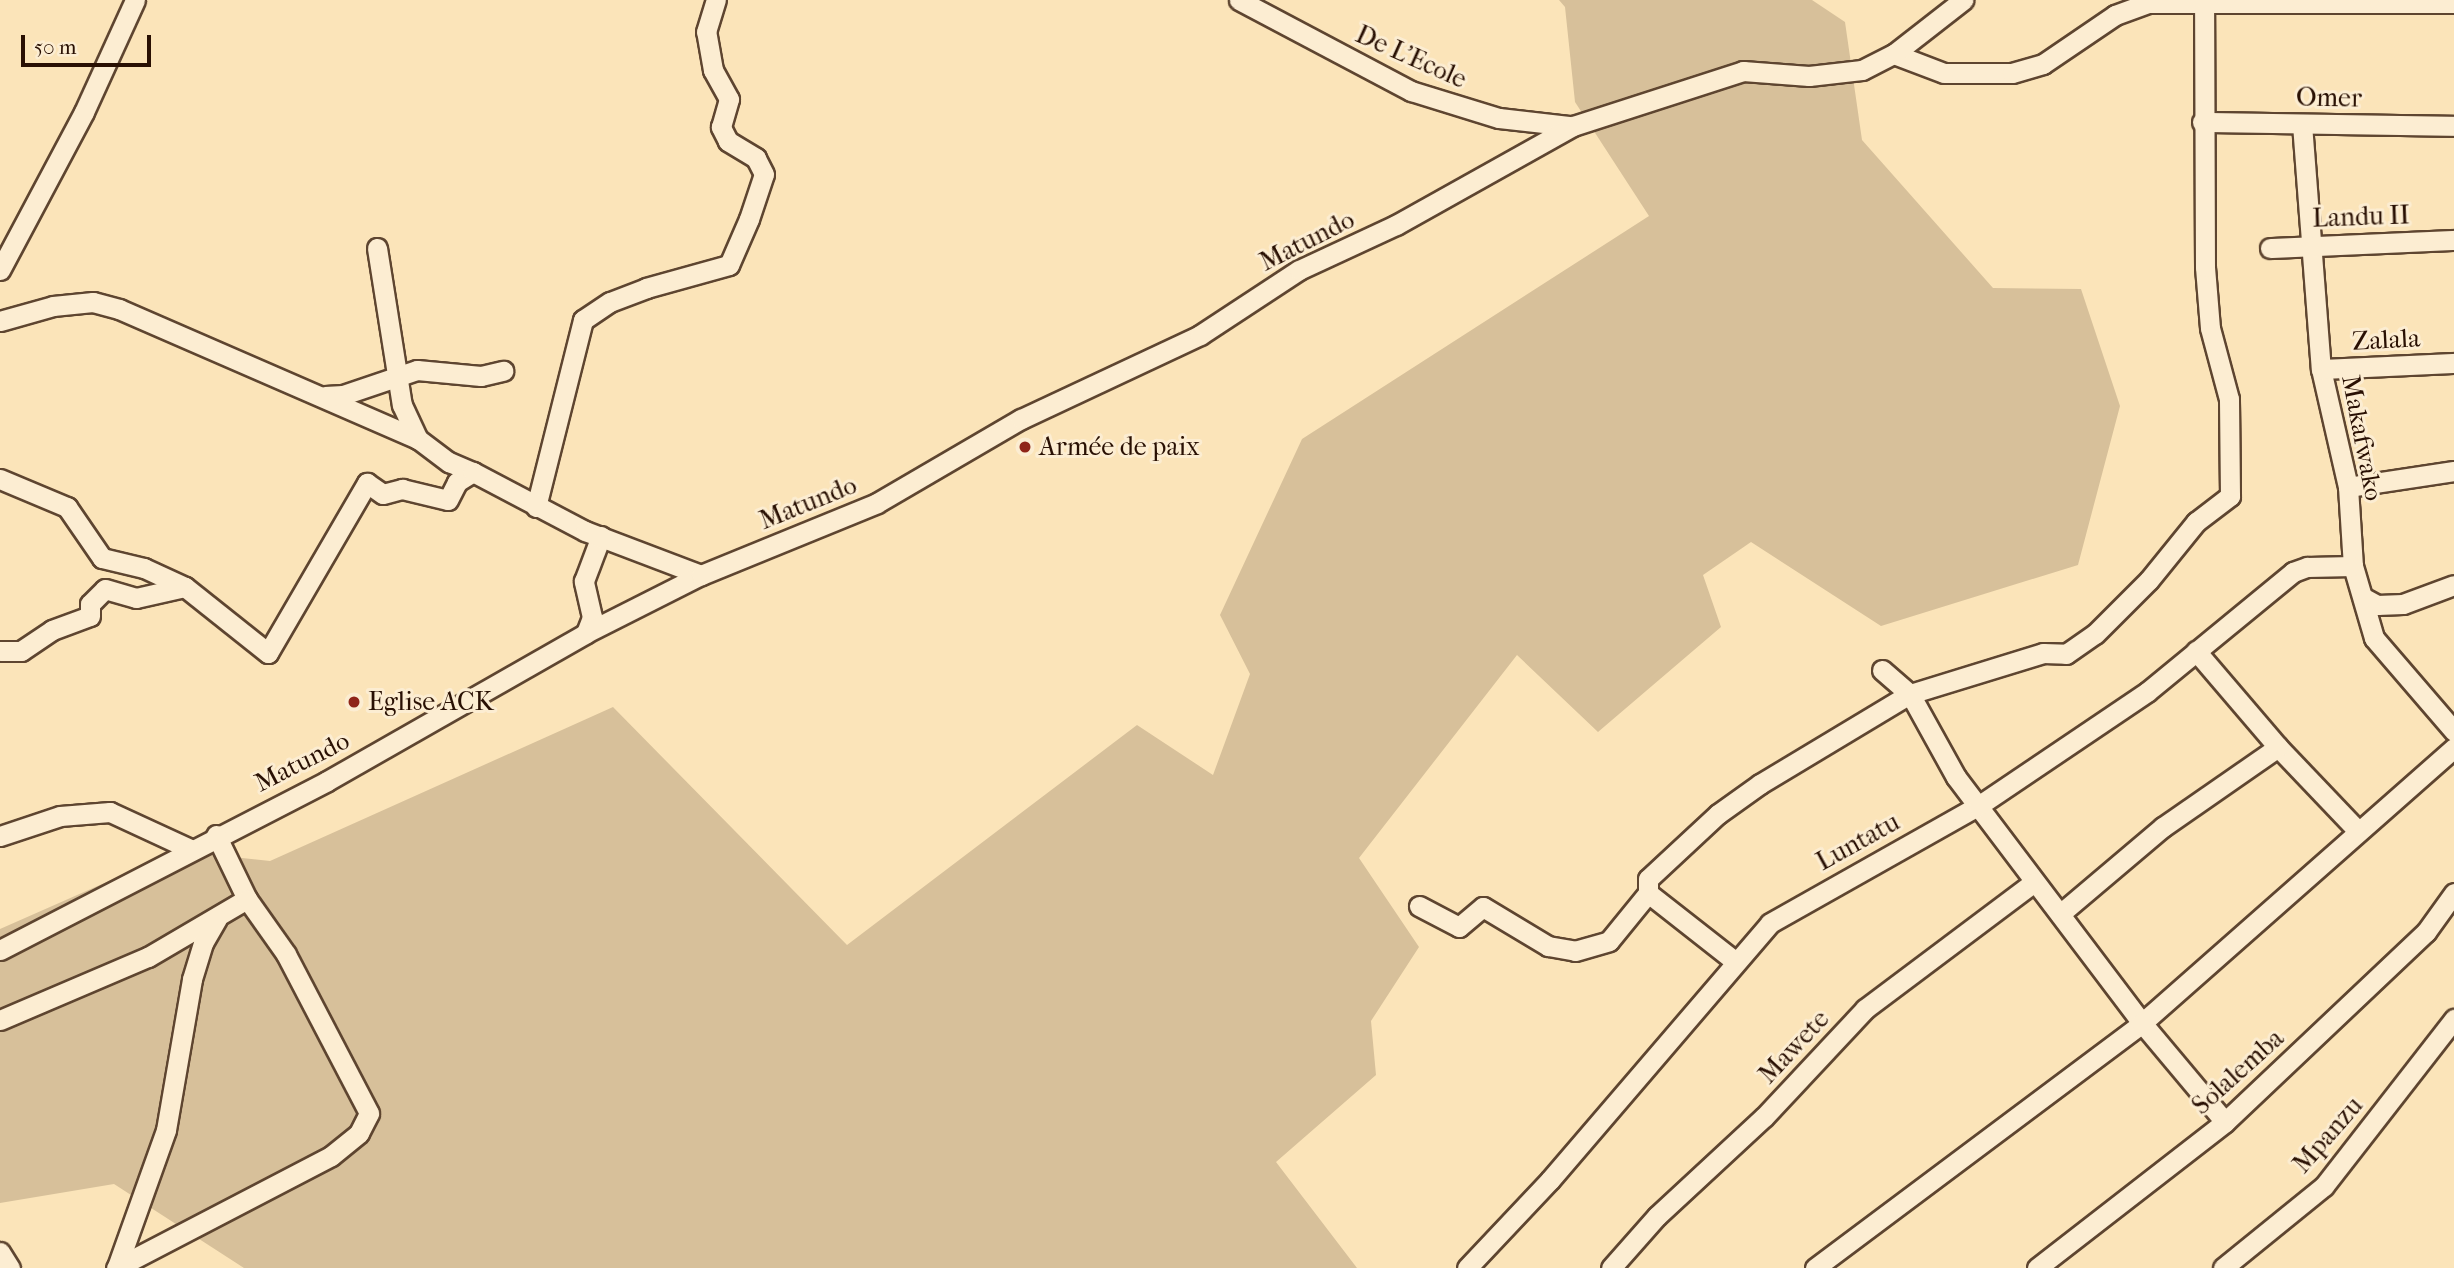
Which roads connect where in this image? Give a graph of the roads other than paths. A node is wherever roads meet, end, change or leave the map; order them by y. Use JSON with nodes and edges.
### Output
{"nodes":[{"id":1,"x":135,"y":0,"type":"edge"},
{"id":2,"x":716,"y":0,"type":"edge"},
{"id":3,"x":1239,"y":0,"type":"edge"},
{"id":4,"x":1963,"y":0,"type":"edge"},
{"id":5,"x":2249,"y":1,"type":"edge"},
{"id":6,"x":2204,"y":3,"type":"junction"},
{"id":7,"x":2454,"y":4,"type":"edge"},
{"id":8,"x":1894,"y":54,"type":"junction"},
{"id":9,"x":2202,"y":122,"type":"junction"},
{"id":10,"x":2302,"y":124,"type":"junction"},
{"id":11,"x":1573,"y":126,"type":"junction"},
{"id":12,"x":2454,"y":126,"type":"edge"},
{"id":13,"x":2454,"y":240,"type":"edge"},
{"id":14,"x":2312,"y":245,"type":"junction"},
{"id":15,"x":377,"y":248,"type":"dead end"},
{"id":16,"x":2270,"y":248,"type":"dead end"},
{"id":17,"x":0,"y":270,"type":"edge"},
{"id":18,"x":0,"y":321,"type":"edge"},
{"id":19,"x":2454,"y":363,"type":"edge"},
{"id":20,"x":2321,"y":369,"type":"junction"},
{"id":21,"x":503,"y":371,"type":"dead end"},
{"id":22,"x":397,"y":376,"type":"junction"},
{"id":23,"x":324,"y":396,"type":"junction"},
{"id":24,"x":418,"y":439,"type":"junction"},
{"id":25,"x":2454,"y":471,"type":"edge"},
{"id":26,"x":473,"y":472,"type":"junction"},
{"id":27,"x":0,"y":479,"type":"edge"},
{"id":28,"x":2348,"y":486,"type":"junction"},
{"id":29,"x":536,"y":507,"type":"junction"},
{"id":30,"x":601,"y":536,"type":"junction"},
{"id":31,"x":2353,"y":566,"type":"junction"},
{"id":32,"x":701,"y":575,"type":"junction"},
{"id":33,"x":2454,"y":585,"type":"edge"},
{"id":34,"x":185,"y":587,"type":"junction"},
{"id":35,"x":2364,"y":598,"type":"junction"},
{"id":36,"x":586,"y":633,"type":"junction"},
{"id":37,"x":0,"y":651,"type":"edge"},
{"id":38,"x":2196,"y":651,"type":"junction"},
{"id":39,"x":1882,"y":670,"type":"dead end"},
{"id":40,"x":1910,"y":694,"type":"junction"},
{"id":41,"x":2454,"y":731,"type":"edge"},
{"id":42,"x":2278,"y":747,"type":"junction"},
{"id":43,"x":2454,"y":748,"type":"edge"},
{"id":44,"x":1978,"y":806,"type":"junction"},
{"id":45,"x":2357,"y":830,"type":"junction"},
{"id":46,"x":216,"y":835,"type":"junction"},
{"id":47,"x":0,"y":836,"type":"edge"},
{"id":48,"x":190,"y":849,"type":"junction"},
{"id":49,"x":2034,"y":883,"type":"junction"},
{"id":50,"x":1648,"y":893,"type":"junction"},
{"id":51,"x":2454,"y":893,"type":"edge"},
{"id":52,"x":247,"y":899,"type":"junction"},
{"id":53,"x":1419,"y":906,"type":"dead end"},
{"id":54,"x":2060,"y":914,"type":"junction"},
{"id":55,"x":217,"y":919,"type":"junction"},
{"id":56,"x":0,"y":950,"type":"edge"},
{"id":57,"x":1736,"y":962,"type":"junction"},
{"id":58,"x":2454,"y":1019,"type":"edge"},
{"id":59,"x":0,"y":1020,"type":"edge"},
{"id":60,"x":2142,"y":1023,"type":"junction"},
{"id":61,"x":2225,"y":1122,"type":"junction"},
{"id":62,"x":0,"y":1252,"type":"edge"},
{"id":63,"x":2042,"y":1267,"type":"edge"},
{"id":64,"x":10,"y":1268,"type":"edge"},
{"id":65,"x":117,"y":1268,"type":"edge"},
{"id":66,"x":1467,"y":1268,"type":"edge"},
{"id":67,"x":1611,"y":1268,"type":"edge"},
{"id":68,"x":1815,"y":1268,"type":"edge"},
{"id":69,"x":2223,"y":1268,"type":"edge"}],
"edges":[{"from":1,"to":17,"type":"street"},
{"from":2,"to":29,"type":"street"},
{"from":3,"to":11,"type":"street","name":"De L'Ecole"},
{"from":4,"to":8,"type":"street","name":"Matundo"},
{"from":5,"to":6,"type":"street"},
{"from":5,"to":7,"type":"street"},
{"from":6,"to":8,"type":"street"},
{"from":6,"to":9,"type":"street"},
{"from":8,"to":11,"type":"street","name":"Matundo"},
{"from":9,"to":10,"type":"street","name":"Omer"},
{"from":9,"to":40,"type":"street"},
{"from":10,"to":12,"type":"street","name":"Omer"},
{"from":10,"to":14,"type":"street","name":"Makafwako"},
{"from":11,"to":32,"type":"street","name":"Matundo"},
{"from":13,"to":14,"type":"street","name":"Landu II"},
{"from":14,"to":16,"type":"street","name":"Landu II"},
{"from":14,"to":20,"type":"street","name":"Makafwako"},
{"from":15,"to":22,"type":"street"},
{"from":18,"to":23,"type":"street"},
{"from":19,"to":20,"type":"street","name":"Zalala"},
{"from":20,"to":28,"type":"street","name":"Makafwako"},
{"from":21,"to":22,"type":"street"},
{"from":22,"to":23,"type":"street"},
{"from":22,"to":24,"type":"street"},
{"from":23,"to":24,"type":"street"},
{"from":24,"to":26,"type":"street"},
{"from":25,"to":28,"type":"street"},
{"from":26,"to":29,"type":"street"},
{"from":26,"to":34,"type":"street"},
{"from":27,"to":34,"type":"street"},
{"from":28,"to":31,"type":"street","name":"Makafwako"},
{"from":29,"to":30,"type":"street"},
{"from":30,"to":32,"type":"street"},
{"from":30,"to":36,"type":"street"},
{"from":31,"to":35,"type":"street","name":"Makafwako"},
{"from":31,"to":38,"type":"street","name":"Luntatu"},
{"from":32,"to":36,"type":"street","name":"Matundo"},
{"from":33,"to":35,"type":"street"},
{"from":34,"to":37,"type":"street"},
{"from":35,"to":41,"type":"street","name":"Makafwako"},
{"from":36,"to":46,"type":"street","name":"Matundo"},
{"from":38,"to":42,"type":"street"},
{"from":38,"to":44,"type":"street","name":"Luntatu"},
{"from":39,"to":40,"type":"street"},
{"from":40,"to":44,"type":"street"},
{"from":40,"to":50,"type":"street"},
{"from":42,"to":45,"type":"street"},
{"from":42,"to":54,"type":"street"},
{"from":43,"to":45,"type":"street"},
{"from":44,"to":49,"type":"street"},
{"from":44,"to":57,"type":"street","name":"Luntatu"},
{"from":45,"to":60,"type":"street"},
{"from":46,"to":48,"type":"street","name":"Matundo"},
{"from":46,"to":52,"type":"street"},
{"from":47,"to":48,"type":"street"},
{"from":48,"to":56,"type":"street","name":"Matundo"},
{"from":49,"to":54,"type":"street"},
{"from":49,"to":67,"type":"street","name":"Mawete"},
{"from":50,"to":53,"type":"street"},
{"from":50,"to":57,"type":"street"},
{"from":51,"to":61,"type":"street","name":"Solalemba"},
{"from":52,"to":55,"type":"street"},
{"from":52,"to":65,"type":"street"},
{"from":54,"to":60,"type":"street"},
{"from":55,"to":59,"type":"street"},
{"from":55,"to":65,"type":"street"},
{"from":57,"to":66,"type":"street","name":"Luntatu"},
{"from":58,"to":69,"type":"street","name":"Mpanzu"},
{"from":60,"to":61,"type":"street"},
{"from":60,"to":68,"type":"street"},
{"from":61,"to":63,"type":"street","name":"Solalemba"},
{"from":62,"to":64,"type":"street"}]}
